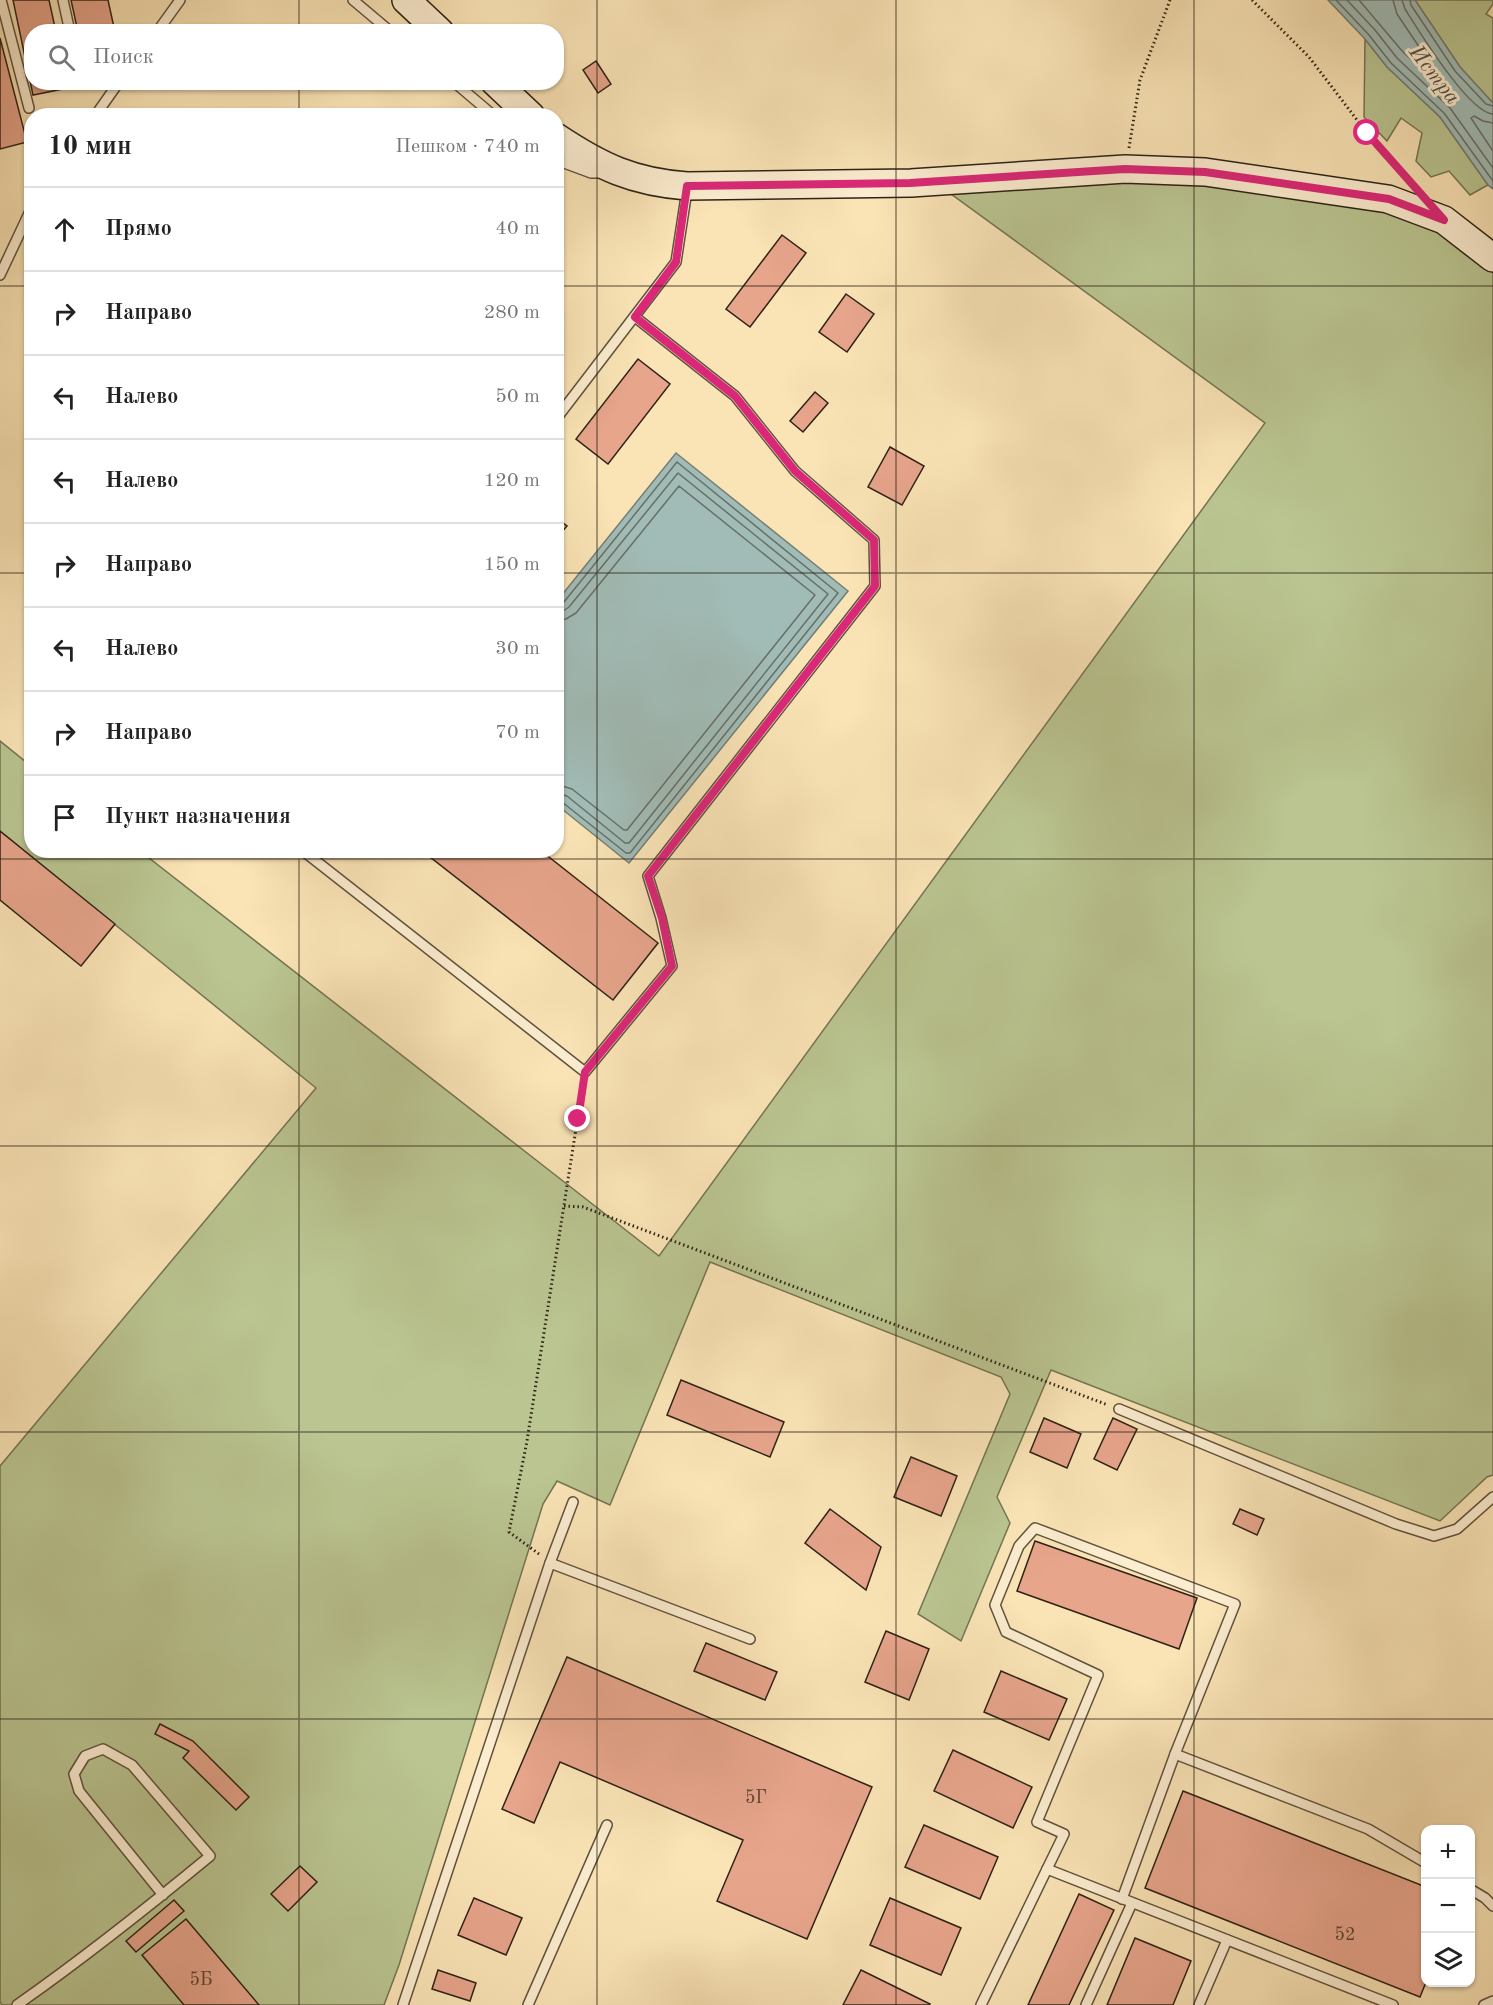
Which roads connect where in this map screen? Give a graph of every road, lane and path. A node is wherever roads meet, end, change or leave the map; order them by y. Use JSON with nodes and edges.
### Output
{"nodes":[{"id":1,"x":1,"y":0,"type":"edge"},
{"id":2,"x":63,"y":0,"type":"edge"},
{"id":3,"x":180,"y":0,"type":"edge"},
{"id":4,"x":353,"y":0,"type":"edge"},
{"id":5,"x":406,"y":0,"type":"edge"},
{"id":6,"x":1170,"y":0,"type":"edge"},
{"id":7,"x":1252,"y":0,"type":"edge"},
{"id":8,"x":68,"y":24,"type":"edge"},
{"id":9,"x":163,"y":24,"type":"edge"},
{"id":10,"x":382,"y":24,"type":"edge"},
{"id":11,"x":432,"y":24,"type":"edge"},
{"id":12,"x":113,"y":90,"type":"edge"},
{"id":13,"x":463,"y":90,"type":"edge"},
{"id":14,"x":503,"y":90,"type":"edge"},
{"id":15,"x":28,"y":108,"type":"dead end"},
{"id":16,"x":101,"y":108,"type":"edge"},
{"id":17,"x":485,"y":108,"type":"edge"},
{"id":18,"x":523,"y":108,"type":"edge"},
{"id":19,"x":564,"y":142,"type":"edge"},
{"id":20,"x":564,"y":163,"type":"edge"},
{"id":21,"x":1125,"y":169,"type":"junction"},
{"id":22,"x":621,"y":173,"type":"junction"},
{"id":23,"x":1412,"y":184,"type":"dead end"},
{"id":24,"x":687,"y":186,"type":"junction"},
{"id":25,"x":24,"y":224,"type":"edge"},
{"id":26,"x":1493,"y":258,"type":"edge"},
{"id":27,"x":0,"y":275,"type":"edge"},
{"id":28,"x":635,"y":317,"type":"junction"},
{"id":29,"x":564,"y":409,"type":"edge"},
{"id":30,"x":312,"y":858,"type":"edge"},
{"id":31,"x":585,"y":1072,"type":"junction"},
{"id":32,"x":564,"y":1206,"type":"junction"},
{"id":33,"x":1119,"y":1409,"type":"joint"},
{"id":34,"x":1493,"y":1497,"type":"edge"},
{"id":35,"x":573,"y":1502,"type":"dead end"},
{"id":36,"x":550,"y":1563,"type":"junction"},
{"id":37,"x":750,"y":1638,"type":"dead end"},
{"id":38,"x":1175,"y":1754,"type":"junction"},
{"id":39,"x":607,"y":1825,"type":"dead end"},
{"id":40,"x":1421,"y":1861,"type":"edge"},
{"id":41,"x":1047,"y":1869,"type":"junction"},
{"id":42,"x":1475,"y":1892,"type":"edge"},
{"id":43,"x":163,"y":1895,"type":"junction"},
{"id":44,"x":1122,"y":1899,"type":"junction"},
{"id":45,"x":1132,"y":1903,"type":"junction"},
{"id":46,"x":1493,"y":1906,"type":"edge"},
{"id":47,"x":1227,"y":1940,"type":"junction"},
{"id":48,"x":1493,"y":2001,"type":"edge"},
{"id":49,"x":17,"y":2005,"type":"edge"},
{"id":50,"x":403,"y":2005,"type":"edge"},
{"id":51,"x":528,"y":2005,"type":"edge"},
{"id":52,"x":981,"y":2005,"type":"edge"},
{"id":53,"x":1086,"y":2005,"type":"edge"},
{"id":54,"x":1199,"y":2005,"type":"edge"},
{"id":55,"x":1393,"y":2005,"type":"edge"},
{"id":56,"x":1484,"y":2005,"type":"edge"}],
"edges":[{"from":1,"to":15,"type":"lane"},
{"from":2,"to":8,"type":"lane"},
{"from":3,"to":9,"type":"lane"},
{"from":4,"to":10,"type":"lane"},
{"from":5,"to":11,"type":"street"},
{"from":6,"to":21,"type":"path"},
{"from":7,"to":23,"type":"path"},
{"from":12,"to":16,"type":"lane"},
{"from":13,"to":17,"type":"lane"},
{"from":14,"to":18,"type":"street"},
{"from":19,"to":22,"type":"street"},
{"from":20,"to":22,"type":"lane"},
{"from":21,"to":24,"type":"street"},
{"from":21,"to":26,"type":"street"},
{"from":22,"to":24,"type":"street"},
{"from":24,"to":28,"type":"lane"},
{"from":25,"to":27,"type":"lane"},
{"from":28,"to":29,"type":"lane"},
{"from":28,"to":31,"type":"lane"},
{"from":30,"to":31,"type":"lane"},
{"from":31,"to":32,"type":"path"},
{"from":32,"to":33,"type":"path"},
{"from":32,"to":36,"type":"path"},
{"from":33,"to":34,"type":"lane"},
{"from":35,"to":36,"type":"lane"},
{"from":36,"to":37,"type":"lane"},
{"from":36,"to":50,"type":"lane"},
{"from":38,"to":40,"type":"lane"},
{"from":38,"to":41,"type":"lane"},
{"from":38,"to":44,"type":"lane"},
{"from":39,"to":51,"type":"lane"},
{"from":41,"to":44,"type":"lane"},
{"from":41,"to":52,"type":"lane"},
{"from":42,"to":46,"type":"lane"},
{"from":43,"to":43,"type":"lane"},
{"from":43,"to":49,"type":"lane"},
{"from":44,"to":45,"type":"lane"},
{"from":45,"to":47,"type":"lane"},
{"from":45,"to":53,"type":"lane"},
{"from":47,"to":54,"type":"lane"},
{"from":47,"to":55,"type":"lane"},
{"from":48,"to":56,"type":"lane"}]}
